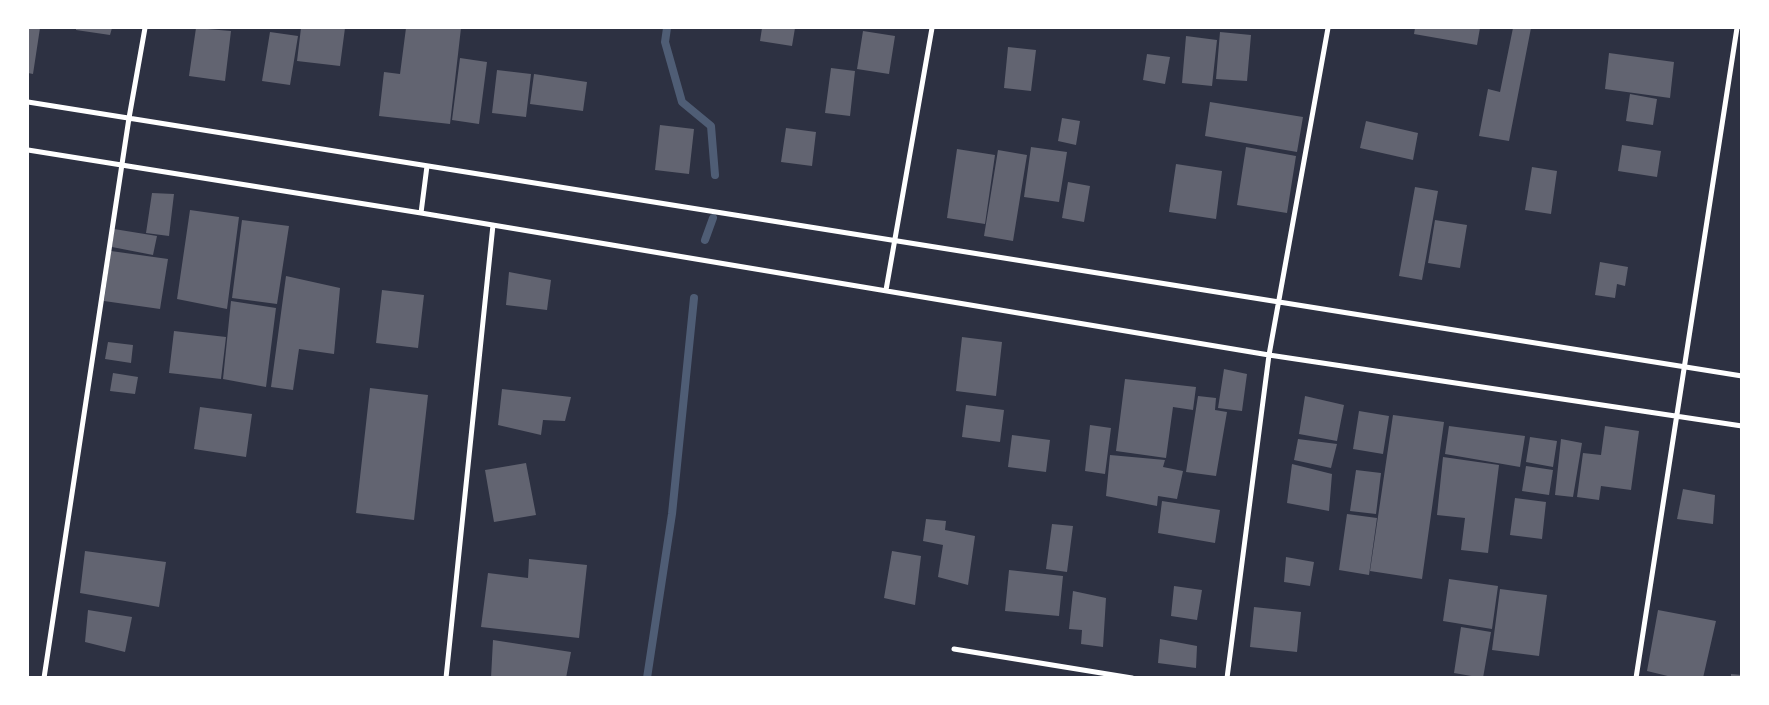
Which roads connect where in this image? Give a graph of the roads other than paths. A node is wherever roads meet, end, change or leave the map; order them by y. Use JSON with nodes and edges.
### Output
{"nodes":[{"id":1,"x":145,"y":28,"type":"edge"},
{"id":2,"x":932,"y":28,"type":"edge"},
{"id":3,"x":1328,"y":28,"type":"edge"},
{"id":4,"x":1737,"y":28,"type":"edge"},
{"id":5,"x":28,"y":102,"type":"edge"},
{"id":6,"x":129,"y":118,"type":"junction"},
{"id":7,"x":28,"y":150,"type":"edge"},
{"id":8,"x":123,"y":164,"type":"junction"},
{"id":9,"x":428,"y":166,"type":"junction"},
{"id":10,"x":421,"y":213,"type":"junction"},
{"id":11,"x":493,"y":225,"type":"junction"},
{"id":12,"x":896,"y":240,"type":"junction"},
{"id":13,"x":886,"y":290,"type":"junction"},
{"id":14,"x":1279,"y":303,"type":"junction"},
{"id":15,"x":1269,"y":355,"type":"junction"},
{"id":16,"x":1684,"y":368,"type":"junction"},
{"id":17,"x":1742,"y":376,"type":"edge"},
{"id":18,"x":1677,"y":415,"type":"junction"},
{"id":19,"x":1742,"y":426,"type":"edge"},
{"id":20,"x":954,"y":649,"type":"dead end"},
{"id":21,"x":44,"y":678,"type":"edge"},
{"id":22,"x":446,"y":678,"type":"edge"},
{"id":23,"x":1132,"y":678,"type":"edge"},
{"id":24,"x":1227,"y":678,"type":"edge"},
{"id":25,"x":1636,"y":678,"type":"edge"}],
"edges":[{"from":1,"to":6,"type":"street"},
{"from":2,"to":12,"type":"street"},
{"from":3,"to":14,"type":"street"},
{"from":4,"to":16,"type":"street"},
{"from":5,"to":6,"type":"street"},
{"from":6,"to":8,"type":"street"},
{"from":6,"to":9,"type":"street"},
{"from":7,"to":8,"type":"street"},
{"from":8,"to":10,"type":"street"},
{"from":8,"to":21,"type":"street"},
{"from":9,"to":10,"type":"street"},
{"from":9,"to":12,"type":"street"},
{"from":10,"to":11,"type":"street"},
{"from":11,"to":13,"type":"street"},
{"from":11,"to":22,"type":"street"},
{"from":12,"to":13,"type":"street"},
{"from":12,"to":14,"type":"street"},
{"from":13,"to":15,"type":"street"},
{"from":14,"to":15,"type":"street"},
{"from":14,"to":16,"type":"street"},
{"from":15,"to":18,"type":"street"},
{"from":15,"to":24,"type":"street"},
{"from":16,"to":17,"type":"street"},
{"from":16,"to":18,"type":"street"},
{"from":18,"to":19,"type":"street"},
{"from":18,"to":25,"type":"street"},
{"from":20,"to":23,"type":"street"}]}
